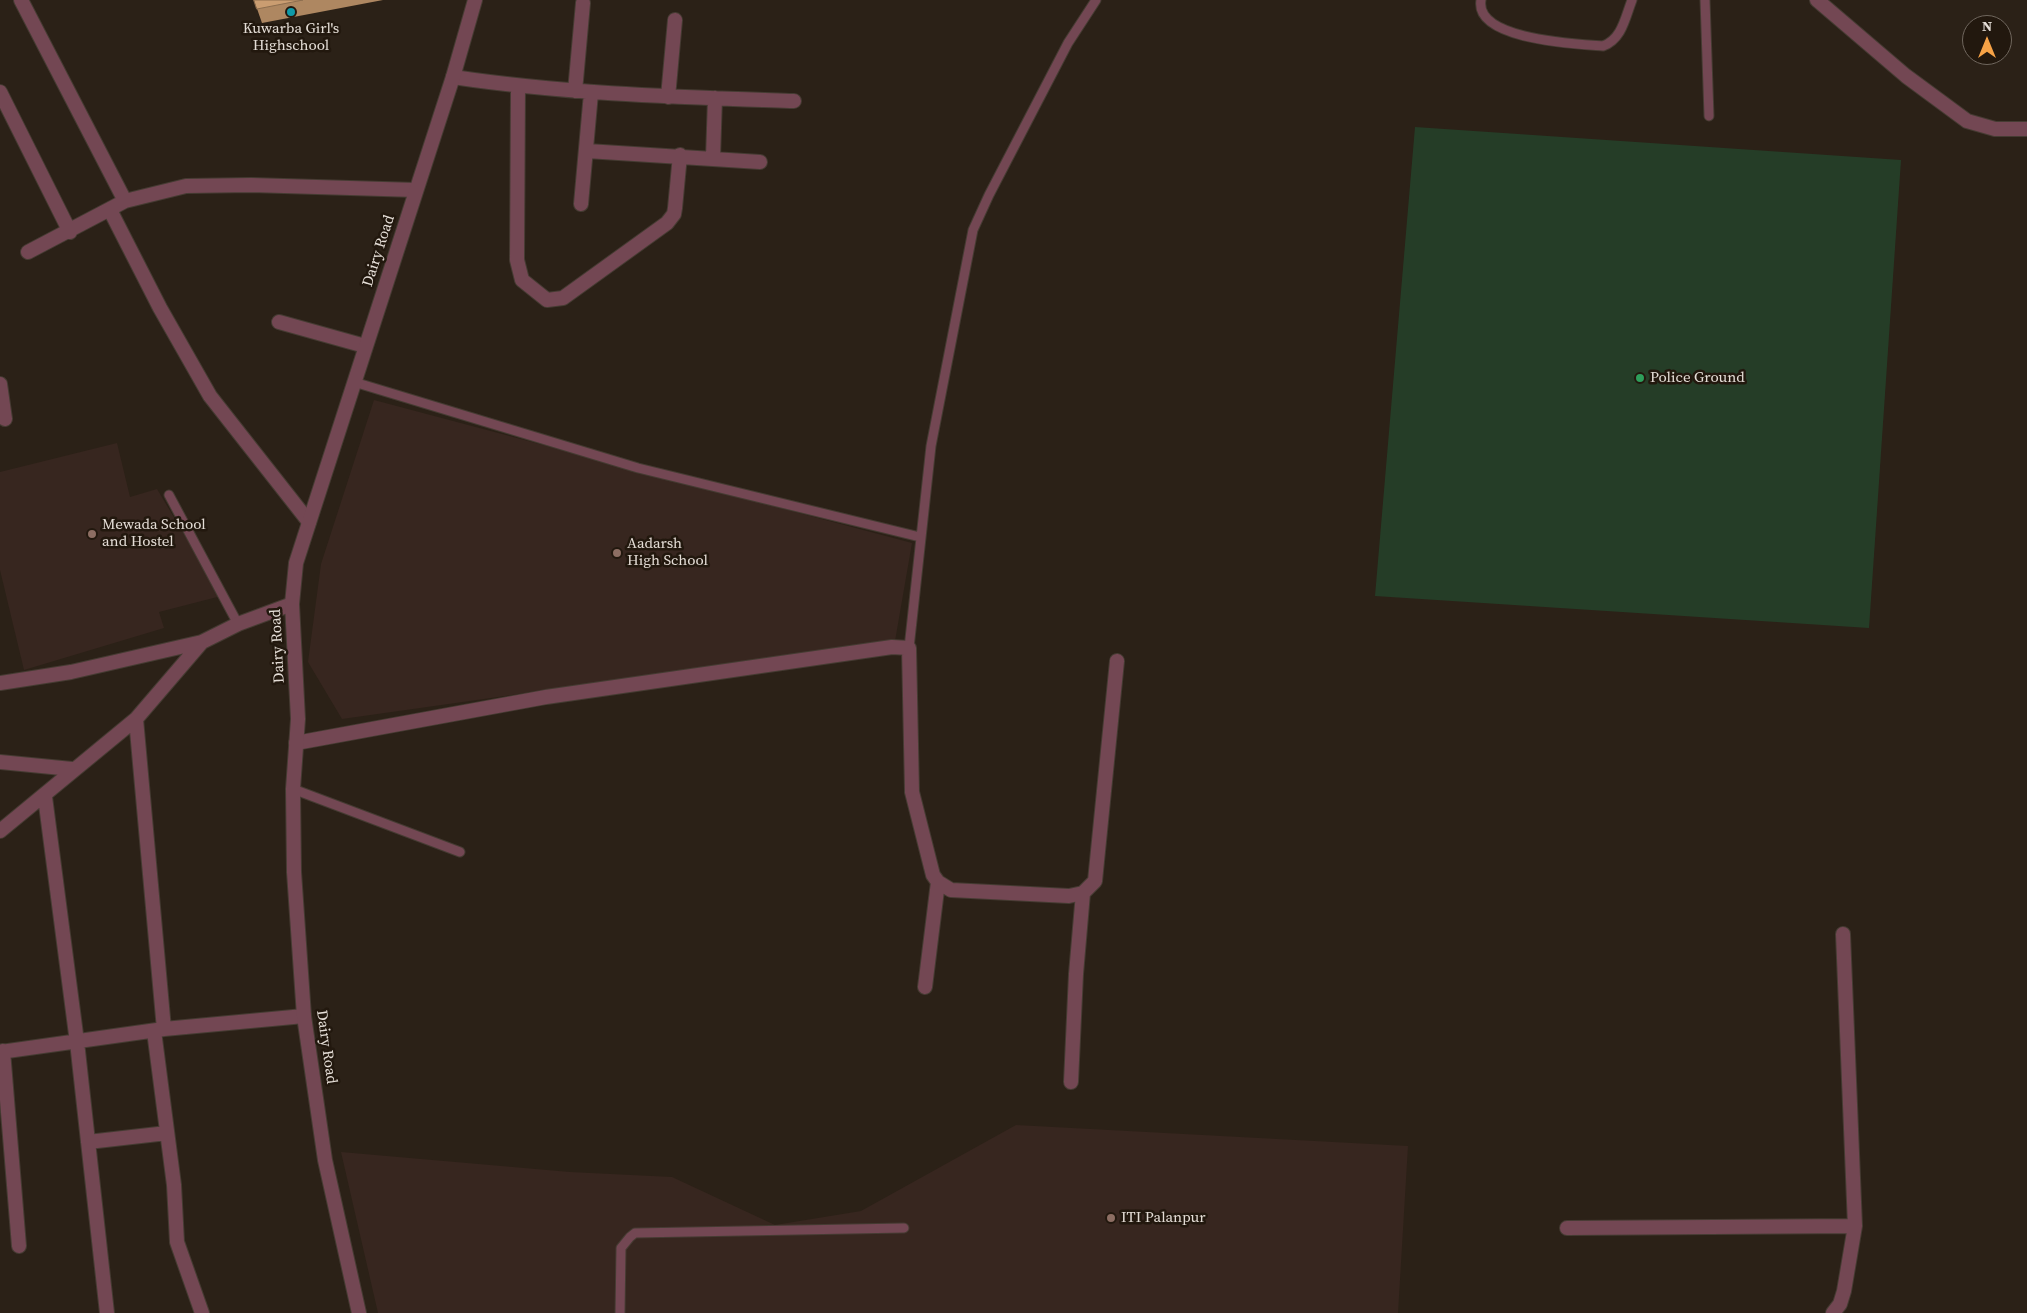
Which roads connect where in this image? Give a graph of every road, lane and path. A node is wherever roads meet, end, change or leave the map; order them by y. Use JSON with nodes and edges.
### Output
{"nodes":[{"id":1,"x":21,"y":0,"type":"edge"},
{"id":2,"x":475,"y":0,"type":"edge"},
{"id":3,"x":1096,"y":0,"type":"edge"},
{"id":4,"x":1481,"y":0,"type":"edge"},
{"id":5,"x":1632,"y":0,"type":"edge"},
{"id":6,"x":1705,"y":0,"type":"edge"},
{"id":7,"x":1817,"y":0,"type":"edge"},
{"id":8,"x":583,"y":3,"type":"dead end"},
{"id":9,"x":675,"y":20,"type":"dead end"},
{"id":10,"x":453,"y":77,"type":"junction"},
{"id":11,"x":518,"y":87,"type":"junction"},
{"id":12,"x":575,"y":91,"type":"junction"},
{"id":13,"x":0,"y":92,"type":"edge"},
{"id":14,"x":591,"y":93,"type":"junction"},
{"id":15,"x":668,"y":97,"type":"junction"},
{"id":16,"x":715,"y":98,"type":"junction"},
{"id":17,"x":794,"y":101,"type":"dead end"},
{"id":18,"x":1709,"y":116,"type":"dead end"},
{"id":19,"x":2027,"y":129,"type":"edge"},
{"id":20,"x":587,"y":151,"type":"junction"},
{"id":21,"x":680,"y":155,"type":"junction"},
{"id":22,"x":713,"y":158,"type":"junction"},
{"id":23,"x":760,"y":162,"type":"dead end"},
{"id":24,"x":416,"y":190,"type":"junction"},
{"id":25,"x":125,"y":201,"type":"junction"},
{"id":26,"x":581,"y":204,"type":"dead end"},
{"id":27,"x":110,"y":210,"type":"junction"},
{"id":28,"x":70,"y":232,"type":"junction"},
{"id":29,"x":28,"y":252,"type":"dead end"},
{"id":30,"x":279,"y":322,"type":"dead end"},
{"id":31,"x":365,"y":346,"type":"junction"},
{"id":32,"x":354,"y":382,"type":"junction"},
{"id":33,"x":0,"y":384,"type":"edge"},
{"id":34,"x":5,"y":419,"type":"dead end"},
{"id":35,"x":169,"y":495,"type":"dead end"},
{"id":36,"x":309,"y":522,"type":"junction"},
{"id":37,"x":920,"y":537,"type":"junction"},
{"id":38,"x":292,"y":604,"type":"junction"},
{"id":39,"x":238,"y":624,"type":"junction"},
{"id":40,"x":202,"y":642,"type":"junction"},
{"id":41,"x":909,"y":648,"type":"junction"},
{"id":42,"x":1117,"y":661,"type":"dead end"},
{"id":43,"x":0,"y":682,"type":"edge"},
{"id":44,"x":136,"y":719,"type":"junction"},
{"id":45,"x":296,"y":743,"type":"junction"},
{"id":46,"x":0,"y":762,"type":"edge"},
{"id":47,"x":72,"y":769,"type":"junction"},
{"id":48,"x":293,"y":789,"type":"junction"},
{"id":49,"x":45,"y":796,"type":"junction"},
{"id":50,"x":0,"y":831,"type":"edge"},
{"id":51,"x":460,"y":852,"type":"dead end"},
{"id":52,"x":938,"y":882,"type":"junction"},
{"id":53,"x":1083,"y":893,"type":"junction"},
{"id":54,"x":1843,"y":934,"type":"dead end"},
{"id":55,"x":925,"y":987,"type":"dead end"},
{"id":56,"x":304,"y":1016,"type":"junction"},
{"id":57,"x":159,"y":1030,"type":"junction"},
{"id":58,"x":77,"y":1042,"type":"junction"},
{"id":59,"x":2,"y":1052,"type":"edge"},
{"id":60,"x":1072,"y":1082,"type":"dead end"},
{"id":61,"x":167,"y":1133,"type":"junction"},
{"id":62,"x":88,"y":1142,"type":"junction"},
{"id":63,"x":1855,"y":1226,"type":"junction"},
{"id":64,"x":904,"y":1228,"type":"dead end"},
{"id":65,"x":1567,"y":1228,"type":"dead end"},
{"id":66,"x":19,"y":1246,"type":"dead end"},
{"id":67,"x":108,"y":1313,"type":"edge"},
{"id":68,"x":202,"y":1313,"type":"edge"},
{"id":69,"x":358,"y":1313,"type":"edge"},
{"id":70,"x":620,"y":1313,"type":"edge"},
{"id":71,"x":1834,"y":1313,"type":"edge"}],
"edges":[{"from":1,"to":25,"type":"street"},
{"from":2,"to":10,"type":"street","name":"Dairy Road"},
{"from":3,"to":37,"type":"lane"},
{"from":4,"to":5,"type":"lane"},
{"from":6,"to":18,"type":"lane"},
{"from":7,"to":19,"type":"street"},
{"from":8,"to":12,"type":"street"},
{"from":9,"to":15,"type":"street"},
{"from":10,"to":11,"type":"street"},
{"from":10,"to":24,"type":"street","name":"Dairy Road"},
{"from":11,"to":12,"type":"street"},
{"from":11,"to":21,"type":"street"},
{"from":12,"to":14,"type":"street"},
{"from":13,"to":28,"type":"street"},
{"from":14,"to":15,"type":"street"},
{"from":14,"to":20,"type":"street"},
{"from":15,"to":16,"type":"street"},
{"from":16,"to":17,"type":"street"},
{"from":16,"to":22,"type":"street"},
{"from":20,"to":21,"type":"street"},
{"from":20,"to":26,"type":"street"},
{"from":21,"to":22,"type":"street"},
{"from":22,"to":23,"type":"street"},
{"from":24,"to":25,"type":"street"},
{"from":24,"to":31,"type":"street","name":"Dairy Road"},
{"from":25,"to":27,"type":"street"},
{"from":27,"to":28,"type":"street"},
{"from":27,"to":36,"type":"street"},
{"from":28,"to":29,"type":"street"},
{"from":30,"to":31,"type":"street"},
{"from":31,"to":32,"type":"street","name":"Dairy Road"},
{"from":32,"to":36,"type":"street","name":"Dairy Road"},
{"from":32,"to":37,"type":"lane"},
{"from":33,"to":34,"type":"street"},
{"from":35,"to":39,"type":"lane"},
{"from":36,"to":38,"type":"street","name":"Dairy Road"},
{"from":37,"to":41,"type":"lane"},
{"from":38,"to":39,"type":"street"},
{"from":38,"to":45,"type":"street","name":"Dairy Road"},
{"from":39,"to":40,"type":"street"},
{"from":40,"to":43,"type":"street"},
{"from":40,"to":44,"type":"street"},
{"from":41,"to":45,"type":"street"},
{"from":41,"to":52,"type":"street"},
{"from":42,"to":53,"type":"street"},
{"from":44,"to":47,"type":"street"},
{"from":44,"to":57,"type":"street"},
{"from":45,"to":48,"type":"street","name":"Dairy Road"},
{"from":46,"to":47,"type":"street"},
{"from":47,"to":49,"type":"street"},
{"from":48,"to":51,"type":"lane"},
{"from":48,"to":56,"type":"street","name":"Dairy Road"},
{"from":49,"to":50,"type":"street"},
{"from":49,"to":58,"type":"street"},
{"from":52,"to":53,"type":"street"},
{"from":52,"to":55,"type":"street"},
{"from":53,"to":60,"type":"street"},
{"from":54,"to":63,"type":"street"},
{"from":56,"to":57,"type":"street"},
{"from":56,"to":69,"type":"street","name":"Dairy Road"},
{"from":57,"to":58,"type":"street"},
{"from":57,"to":61,"type":"street"},
{"from":58,"to":59,"type":"street"},
{"from":58,"to":62,"type":"street"},
{"from":59,"to":66,"type":"street"},
{"from":61,"to":62,"type":"street"},
{"from":61,"to":68,"type":"street"},
{"from":62,"to":67,"type":"street"},
{"from":63,"to":65,"type":"street"},
{"from":63,"to":71,"type":"street"},
{"from":64,"to":70,"type":"lane"}]}
